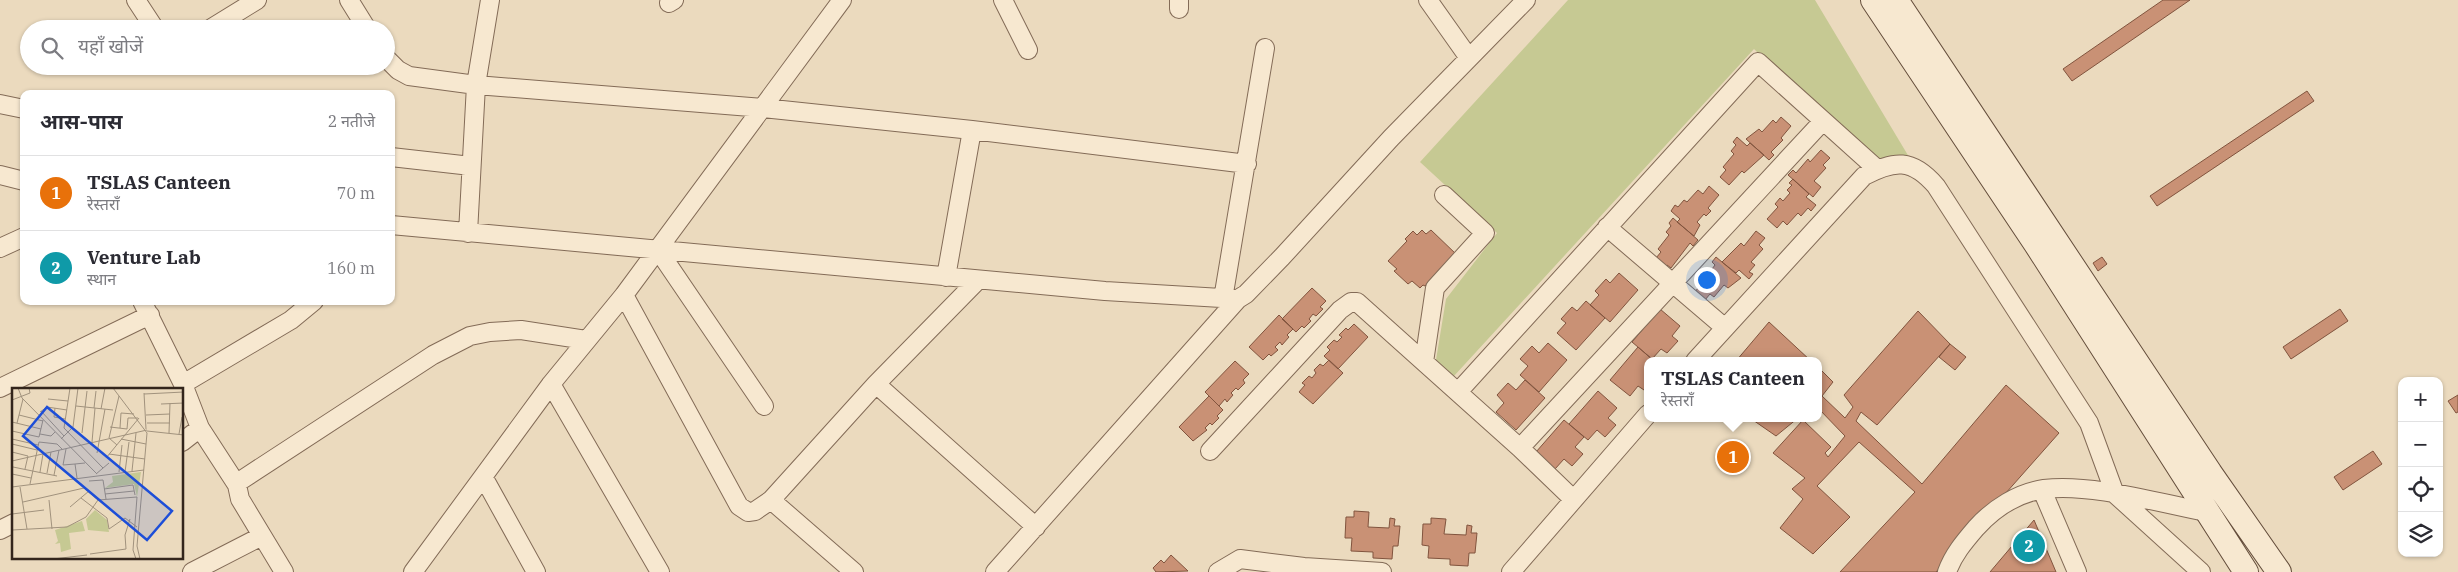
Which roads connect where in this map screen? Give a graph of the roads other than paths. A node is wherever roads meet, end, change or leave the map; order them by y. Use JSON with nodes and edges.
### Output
{"nodes":[{"id":1,"x":136,"y":0,"type":"edge"},
{"id":2,"x":257,"y":0,"type":"edge"},
{"id":3,"x":349,"y":0,"type":"edge"},
{"id":4,"x":490,"y":0,"type":"edge"},
{"id":5,"x":842,"y":0,"type":"edge"},
{"id":6,"x":1003,"y":0,"type":"edge"},
{"id":7,"x":1428,"y":0,"type":"edge"},
{"id":8,"x":1526,"y":0,"type":"edge"},
{"id":9,"x":1873,"y":0,"type":"edge"},
{"id":10,"x":1896,"y":0,"type":"edge"},
{"id":11,"x":149,"y":20,"type":"edge"},
{"id":12,"x":225,"y":20,"type":"edge"},
{"id":13,"x":361,"y":20,"type":"edge"},
{"id":14,"x":1265,"y":48,"type":"dead end"},
{"id":15,"x":1028,"y":50,"type":"dead end"},
{"id":16,"x":1469,"y":58,"type":"junction"},
{"id":17,"x":395,"y":67,"type":"edge"},
{"id":18,"x":476,"y":85,"type":"junction"},
{"id":19,"x":0,"y":104,"type":"edge"},
{"id":20,"x":20,"y":108,"type":"edge"},
{"id":21,"x":762,"y":108,"type":"junction"},
{"id":22,"x":1823,"y":121,"type":"junction"},
{"id":23,"x":972,"y":130,"type":"junction"},
{"id":24,"x":395,"y":157,"type":"edge"},
{"id":25,"x":1247,"y":164,"type":"junction"},
{"id":26,"x":471,"y":166,"type":"junction"},
{"id":27,"x":1877,"y":169,"type":"junction"},
{"id":28,"x":0,"y":175,"type":"edge"},
{"id":29,"x":20,"y":180,"type":"edge"},
{"id":30,"x":1444,"y":195,"type":"dead end"},
{"id":31,"x":395,"y":225,"type":"edge"},
{"id":32,"x":1607,"y":227,"type":"junction"},
{"id":33,"x":468,"y":233,"type":"junction"},
{"id":34,"x":20,"y":239,"type":"edge"},
{"id":35,"x":0,"y":248,"type":"edge"},
{"id":36,"x":658,"y":250,"type":"junction"},
{"id":37,"x":946,"y":276,"type":"junction"},
{"id":38,"x":978,"y":280,"type":"junction"},
{"id":39,"x":1672,"y":284,"type":"junction"},
{"id":40,"x":624,"y":295,"type":"junction"},
{"id":41,"x":1231,"y":299,"type":"junction"},
{"id":42,"x":309,"y":305,"type":"edge"},
{"id":43,"x":146,"y":308,"type":"edge"},
{"id":44,"x":1724,"y":327,"type":"junction"},
{"id":45,"x":586,"y":340,"type":"junction"},
{"id":46,"x":1698,"y":357,"type":"edge"},
{"id":47,"x":1424,"y":362,"type":"junction"},
{"id":48,"x":183,"y":384,"type":"junction"},
{"id":49,"x":551,"y":384,"type":"junction"},
{"id":50,"x":876,"y":384,"type":"junction"},
{"id":51,"x":0,"y":388,"type":"edge"},
{"id":52,"x":1458,"y":392,"type":"junction"},
{"id":53,"x":764,"y":406,"type":"dead end"},
{"id":54,"x":1644,"y":419,"type":"edge"},
{"id":55,"x":200,"y":428,"type":"junction"},
{"id":56,"x":184,"y":440,"type":"edge"},
{"id":57,"x":1520,"y":448,"type":"junction"},
{"id":58,"x":1210,"y":451,"type":"dead end"},
{"id":59,"x":484,"y":478,"type":"junction"},
{"id":60,"x":237,"y":485,"type":"junction"},
{"id":61,"x":2042,"y":490,"type":"junction"},
{"id":62,"x":2115,"y":494,"type":"junction"},
{"id":63,"x":771,"y":500,"type":"junction"},
{"id":64,"x":1573,"y":500,"type":"junction"},
{"id":65,"x":2206,"y":512,"type":"junction"},
{"id":66,"x":12,"y":524,"type":"edge"},
{"id":67,"x":1036,"y":527,"type":"junction"},
{"id":68,"x":0,"y":530,"type":"edge"},
{"id":69,"x":262,"y":536,"type":"junction"},
{"id":70,"x":1303,"y":570,"type":"edge"},
{"id":71,"x":192,"y":572,"type":"edge"},
{"id":72,"x":284,"y":572,"type":"edge"},
{"id":73,"x":412,"y":572,"type":"edge"},
{"id":74,"x":536,"y":572,"type":"edge"},
{"id":75,"x":660,"y":572,"type":"edge"},
{"id":76,"x":854,"y":572,"type":"edge"},
{"id":77,"x":995,"y":572,"type":"edge"},
{"id":78,"x":1218,"y":572,"type":"edge"},
{"id":79,"x":1382,"y":572,"type":"edge"},
{"id":80,"x":1511,"y":572,"type":"edge"},
{"id":81,"x":1947,"y":572,"type":"edge"},
{"id":82,"x":2078,"y":572,"type":"edge"},
{"id":83,"x":2201,"y":572,"type":"edge"},
{"id":84,"x":2246,"y":572,"type":"edge"},
{"id":85,"x":2279,"y":572,"type":"edge"}],
"edges":[{"from":1,"to":11,"type":"street"},
{"from":2,"to":12,"type":"street"},
{"from":3,"to":13,"type":"street"},
{"from":4,"to":18,"type":"street"},
{"from":5,"to":21,"type":"street"},
{"from":6,"to":15,"type":"street"},
{"from":7,"to":16,"type":"street"},
{"from":8,"to":16,"type":"street"},
{"from":9,"to":65,"type":"street"},
{"from":10,"to":85,"type":"street"},
{"from":14,"to":25,"type":"street"},
{"from":16,"to":41,"type":"street"},
{"from":17,"to":18,"type":"street"},
{"from":18,"to":21,"type":"street"},
{"from":18,"to":26,"type":"street"},
{"from":19,"to":20,"type":"street"},
{"from":21,"to":23,"type":"street"},
{"from":21,"to":36,"type":"street"},
{"from":22,"to":27,"type":"street"},
{"from":22,"to":32,"type":"street"},
{"from":22,"to":39,"type":"street"},
{"from":23,"to":25,"type":"street"},
{"from":23,"to":37,"type":"street"},
{"from":24,"to":26,"type":"street"},
{"from":25,"to":41,"type":"street"},
{"from":26,"to":33,"type":"street"},
{"from":27,"to":44,"type":"street"},
{"from":27,"to":62,"type":"street"},
{"from":28,"to":29,"type":"street"},
{"from":30,"to":47,"type":"street"},
{"from":31,"to":33,"type":"street"},
{"from":32,"to":39,"type":"street"},
{"from":32,"to":52,"type":"street"},
{"from":33,"to":36,"type":"street"},
{"from":34,"to":35,"type":"street"},
{"from":36,"to":37,"type":"street"},
{"from":36,"to":40,"type":"street"},
{"from":36,"to":53,"type":"street"},
{"from":37,"to":38,"type":"street"},
{"from":38,"to":41,"type":"street"},
{"from":38,"to":50,"type":"street"},
{"from":39,"to":44,"type":"street"},
{"from":39,"to":57,"type":"street"},
{"from":40,"to":45,"type":"street"},
{"from":40,"to":63,"type":"street"},
{"from":41,"to":67,"type":"street"},
{"from":42,"to":48,"type":"street"},
{"from":43,"to":48,"type":"street"},
{"from":43,"to":51,"type":"street"},
{"from":44,"to":46,"type":"street"},
{"from":45,"to":49,"type":"street"},
{"from":45,"to":60,"type":"street"},
{"from":47,"to":52,"type":"street"},
{"from":47,"to":58,"type":"street"},
{"from":48,"to":55,"type":"street"},
{"from":49,"to":59,"type":"street"},
{"from":49,"to":75,"type":"street"},
{"from":50,"to":63,"type":"street"},
{"from":50,"to":67,"type":"street"},
{"from":52,"to":57,"type":"street"},
{"from":54,"to":64,"type":"street"},
{"from":55,"to":56,"type":"street"},
{"from":55,"to":60,"type":"street"},
{"from":57,"to":64,"type":"street"},
{"from":59,"to":73,"type":"street"},
{"from":59,"to":74,"type":"street"},
{"from":60,"to":69,"type":"street"},
{"from":61,"to":62,"type":"street"},
{"from":61,"to":81,"type":"street"},
{"from":61,"to":82,"type":"street"},
{"from":62,"to":65,"type":"street"},
{"from":62,"to":83,"type":"street"},
{"from":63,"to":76,"type":"street"},
{"from":64,"to":80,"type":"street"},
{"from":65,"to":84,"type":"street"},
{"from":66,"to":68,"type":"street"},
{"from":67,"to":77,"type":"street"},
{"from":69,"to":71,"type":"street"},
{"from":69,"to":72,"type":"street"},
{"from":70,"to":78,"type":"street"},
{"from":70,"to":79,"type":"street"}]}
